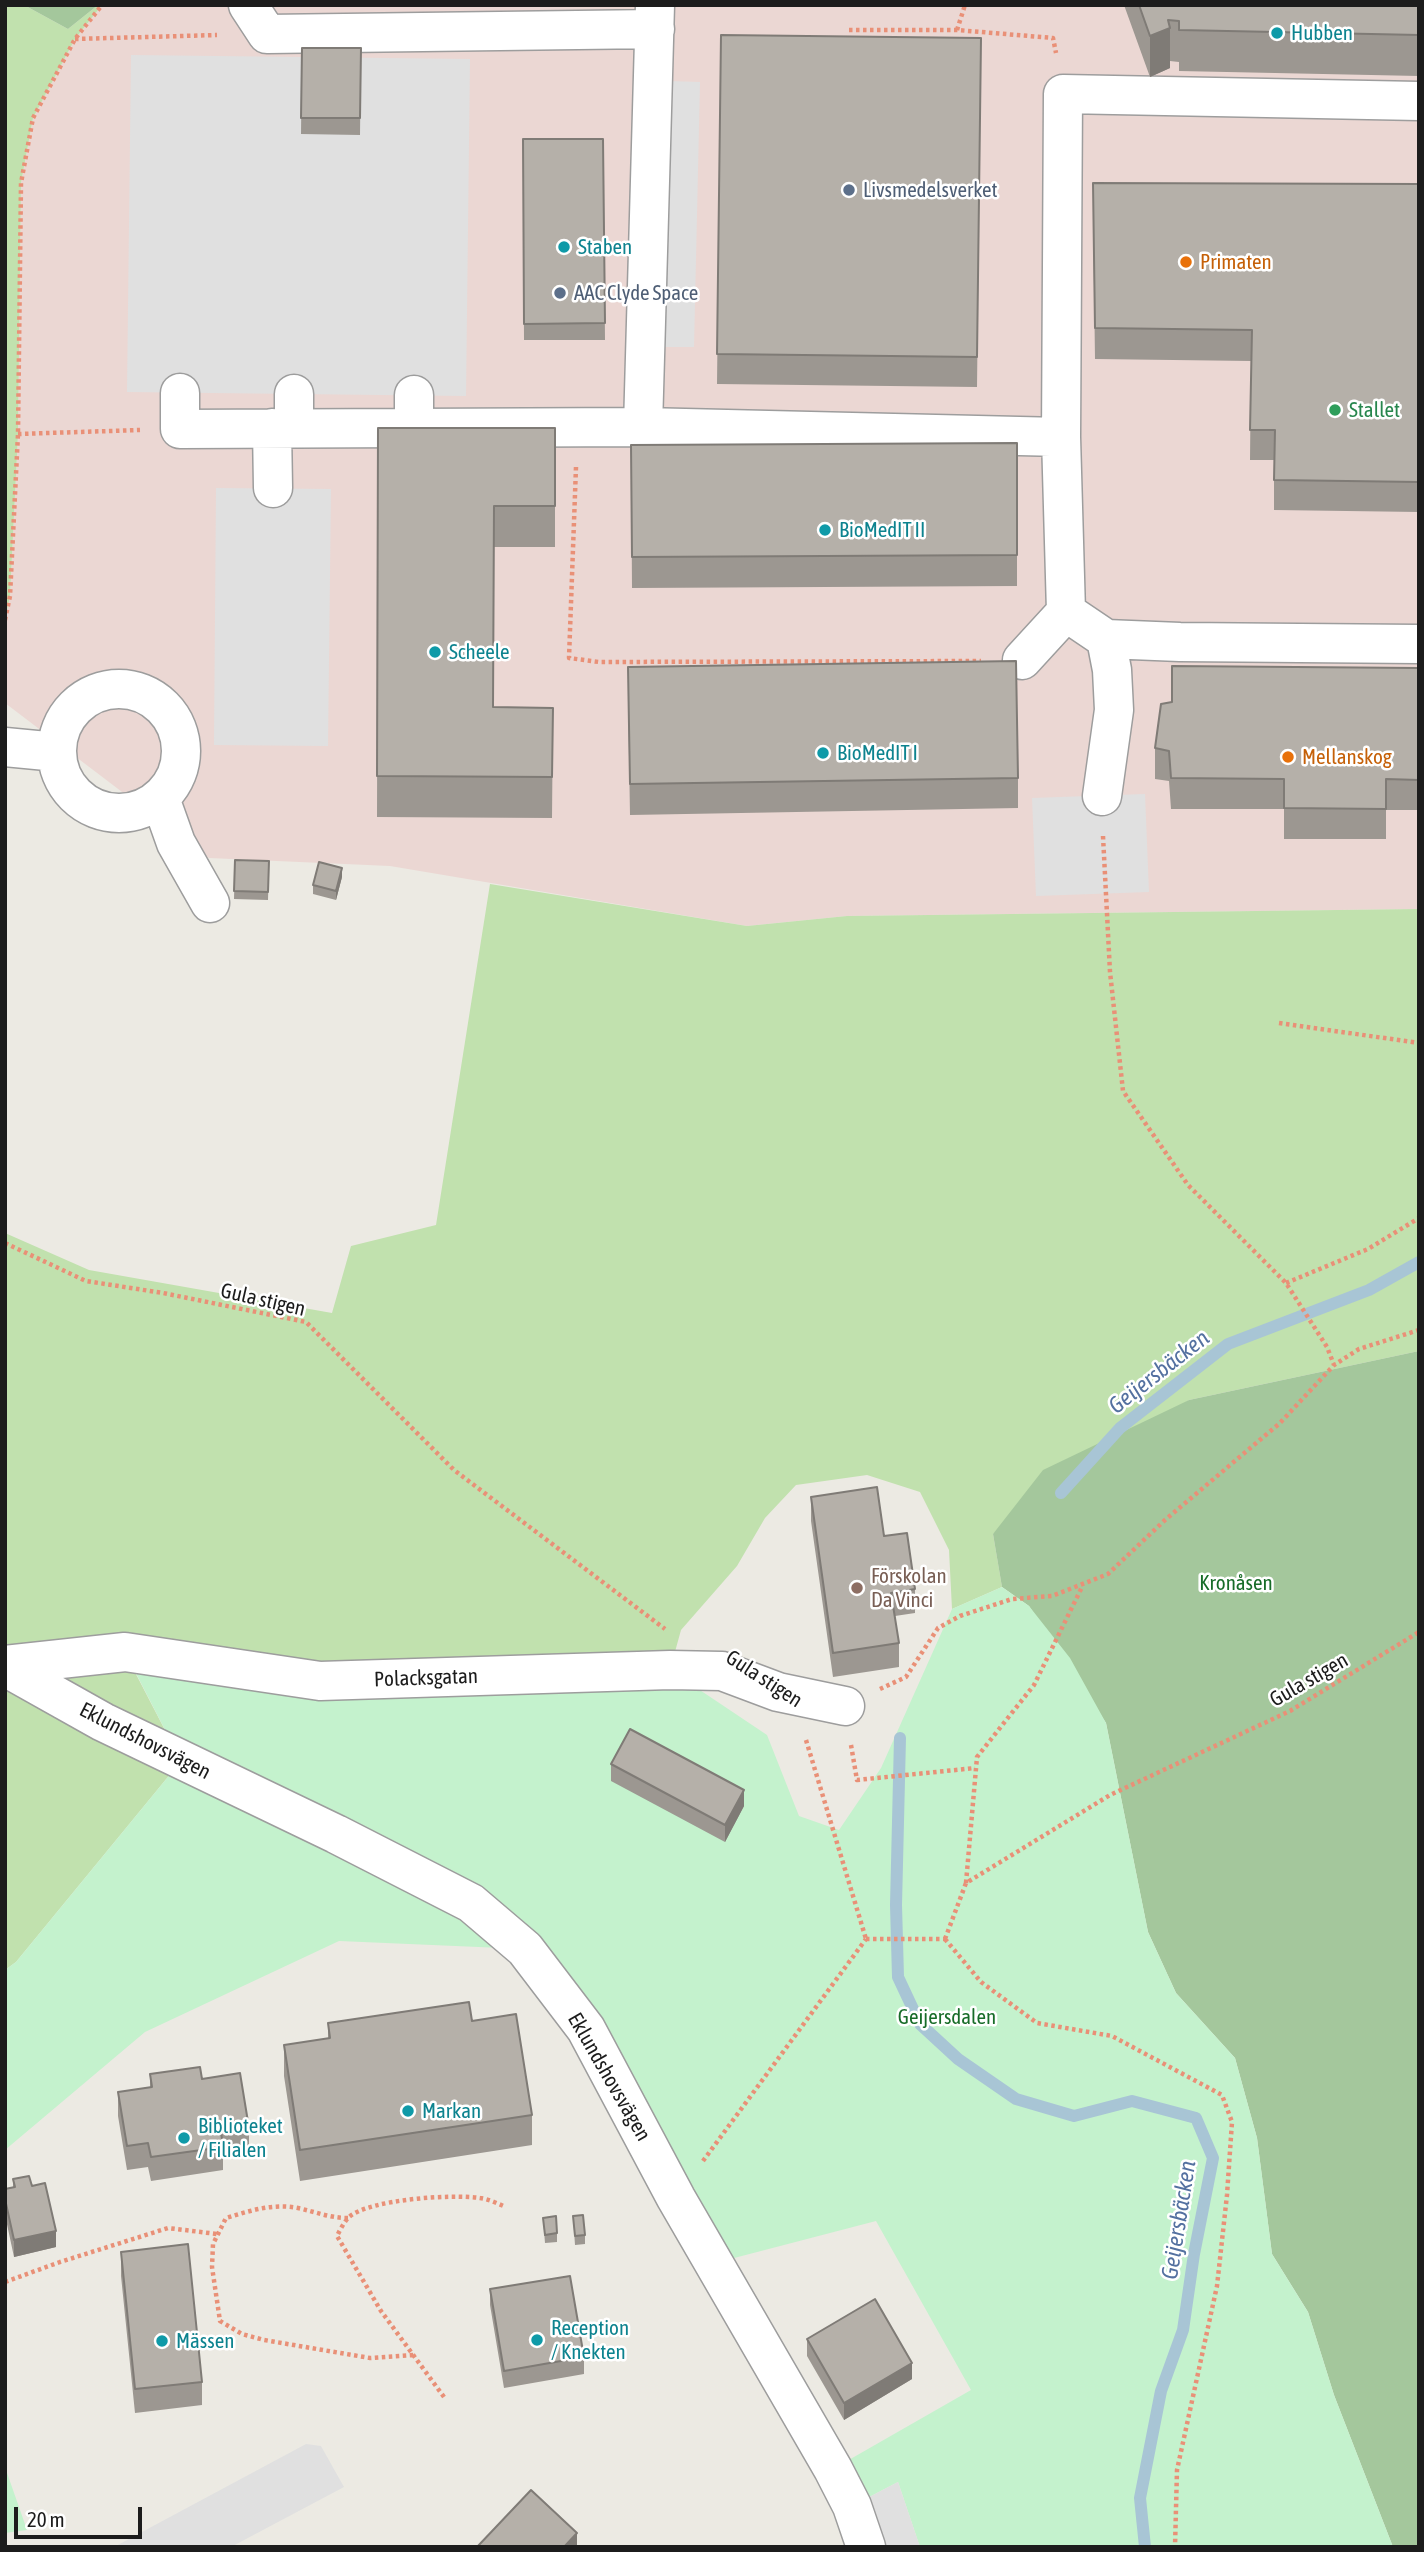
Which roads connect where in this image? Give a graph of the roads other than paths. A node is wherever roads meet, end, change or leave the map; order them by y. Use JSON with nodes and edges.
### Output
{"nodes":[{"id":1,"x":655,"y":17,"type":"edge"},
{"id":2,"x":257,"y":19,"type":"edge"},
{"id":3,"x":385,"y":19,"type":"edge"},
{"id":4,"x":1419,"y":101,"type":"edge"},
{"id":5,"x":180,"y":411,"type":"road end"},
{"id":6,"x":287,"y":417,"type":"junction"},
{"id":7,"x":643,"y":427,"type":"junction"},
{"id":8,"x":1061,"y":437,"type":"junction"},
{"id":9,"x":273,"y":488,"type":"dead end"},
{"id":10,"x":1066,"y":612,"type":"junction"},
{"id":11,"x":1106,"y":639,"type":"junction"},
{"id":12,"x":1419,"y":644,"type":"edge"},
{"id":13,"x":1022,"y":660,"type":"road end"},
{"id":14,"x":5,"y":747,"type":"edge"},
{"id":15,"x":57,"y":752,"type":"junction"},
{"id":16,"x":1102,"y":796,"type":"road end"},
{"id":17,"x":160,"y":798,"type":"junction"},
{"id":18,"x":210,"y":903,"type":"dead end"},
{"id":19,"x":5,"y":1666,"type":"edge"},
{"id":20,"x":845,"y":1706,"type":"road end"},
{"id":21,"x":866,"y":2547,"type":"edge"}],
"edges":[{"from":1,"to":3,"type":"street"},
{"from":1,"to":7,"type":"street"},
{"from":2,"to":3,"type":"street"},
{"from":4,"to":8,"type":"street"},
{"from":5,"to":6,"type":"street"},
{"from":6,"to":7,"type":"street"},
{"from":6,"to":9,"type":"street"},
{"from":7,"to":8,"type":"street"},
{"from":8,"to":10,"type":"street"},
{"from":10,"to":11,"type":"street"},
{"from":10,"to":13,"type":"street"},
{"from":11,"to":12,"type":"street"},
{"from":11,"to":16,"type":"street"},
{"from":14,"to":15,"type":"street"},
{"from":15,"to":17,"type":"street"},
{"from":15,"to":17,"type":"street"},
{"from":17,"to":18,"type":"street"},
{"from":19,"to":20,"type":"street","name":"Polacksgatan"},
{"from":19,"to":21,"type":"street","name":"Eklundshovsvägen"}]}
